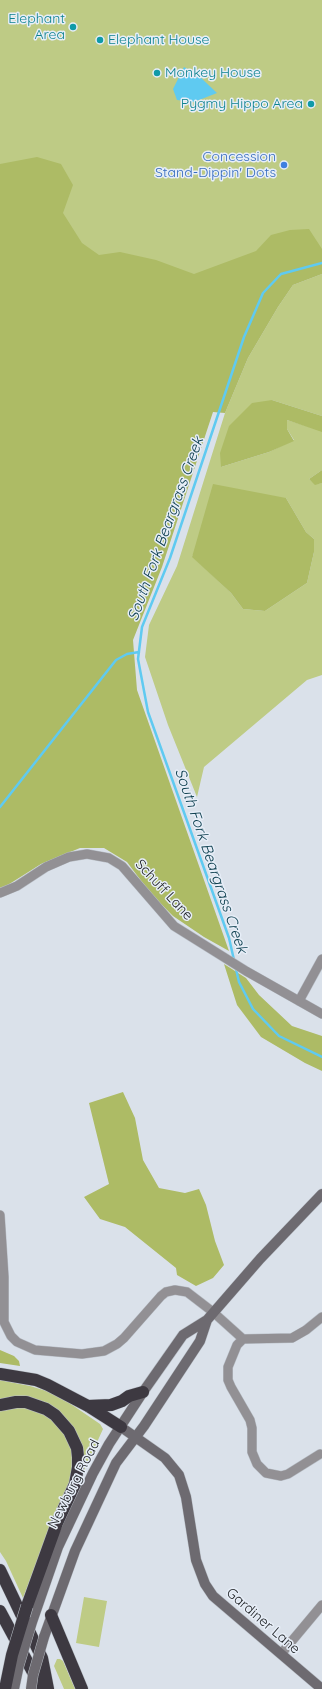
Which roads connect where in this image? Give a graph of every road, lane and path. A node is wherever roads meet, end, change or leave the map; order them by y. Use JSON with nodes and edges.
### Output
{"nodes":[{"id":1,"x":0,"y":894,"type":"edge"},
{"id":2,"x":322,"y":959,"type":"edge"},
{"id":3,"x":299,"y":1001,"type":"junction"},
{"id":4,"x":322,"y":1014,"type":"edge"},
{"id":5,"x":322,"y":1194,"type":"edge"},
{"id":6,"x":0,"y":1215,"type":"edge"},
{"id":7,"x":210,"y":1316,"type":"junction"},
{"id":8,"x":322,"y":1317,"type":"edge"},
{"id":9,"x":243,"y":1338,"type":"junction"},
{"id":10,"x":0,"y":1374,"type":"edge"},
{"id":11,"x":143,"y":1392,"type":"junction"},
{"id":12,"x":0,"y":1405,"type":"edge"},
{"id":13,"x":88,"y":1406,"type":"junction"},
{"id":14,"x":121,"y":1427,"type":"junction"},
{"id":15,"x":136,"y":1437,"type":"junction"},
{"id":16,"x":320,"y":1454,"type":"dead end"},
{"id":17,"x":0,"y":1570,"type":"edge"},
{"id":18,"x":322,"y":1605,"type":"edge"},
{"id":19,"x":0,"y":1611,"type":"edge"},
{"id":20,"x":51,"y":1615,"type":"junction"},
{"id":21,"x":281,"y":1654,"type":"junction"},
{"id":22,"x":0,"y":1672,"type":"edge"},
{"id":23,"x":5,"y":1689,"type":"edge"},
{"id":24,"x":9,"y":1689,"type":"edge"},
{"id":25,"x":14,"y":1689,"type":"edge"},
{"id":26,"x":31,"y":1689,"type":"edge"},
{"id":27,"x":42,"y":1689,"type":"edge"},
{"id":28,"x":48,"y":1689,"type":"edge"},
{"id":29,"x":82,"y":1689,"type":"edge"},
{"id":30,"x":322,"y":1689,"type":"edge"}],
"edges":[{"from":1,"to":3,"type":"street","name":"Schuff Lane"},
{"from":2,"to":3,"type":"street"},
{"from":3,"to":4,"type":"street","name":"Schuff Lane"},
{"from":5,"to":7,"type":"main road","name":"Newburg Road"},
{"from":6,"to":7,"type":"street"},
{"from":7,"to":9,"type":"street"},
{"from":7,"to":11,"type":"main road","name":"Newburg Road"},
{"from":7,"to":15,"type":"main road","name":"Newburg Road"},
{"from":8,"to":9,"type":"street"},
{"from":9,"to":16,"type":"street"},
{"from":10,"to":13,"type":"highway"},
{"from":11,"to":13,"type":"highway"},
{"from":11,"to":14,"type":"main road","name":"Newburg Road"},
{"from":12,"to":23,"type":"highway","bridge":true},
{"from":13,"to":14,"type":"highway"},
{"from":14,"to":15,"type":"main road","name":"Gardiner Lane"},
{"from":14,"to":25,"type":"main road","name":"Newburg Road","bridge":true},
{"from":15,"to":20,"type":"main road","name":"Newburg Road"},
{"from":15,"to":21,"type":"main road","name":"Gardiner Lane"},
{"from":17,"to":28,"type":"highway"},
{"from":18,"to":21,"type":"street"},
{"from":19,"to":27,"type":"highway"},
{"from":20,"to":26,"type":"main road","name":"Newburg Road","bridge":true},
{"from":20,"to":29,"type":"highway"},
{"from":21,"to":30,"type":"main road","name":"Gardiner Lane"},
{"from":22,"to":24,"type":"highway"}]}
